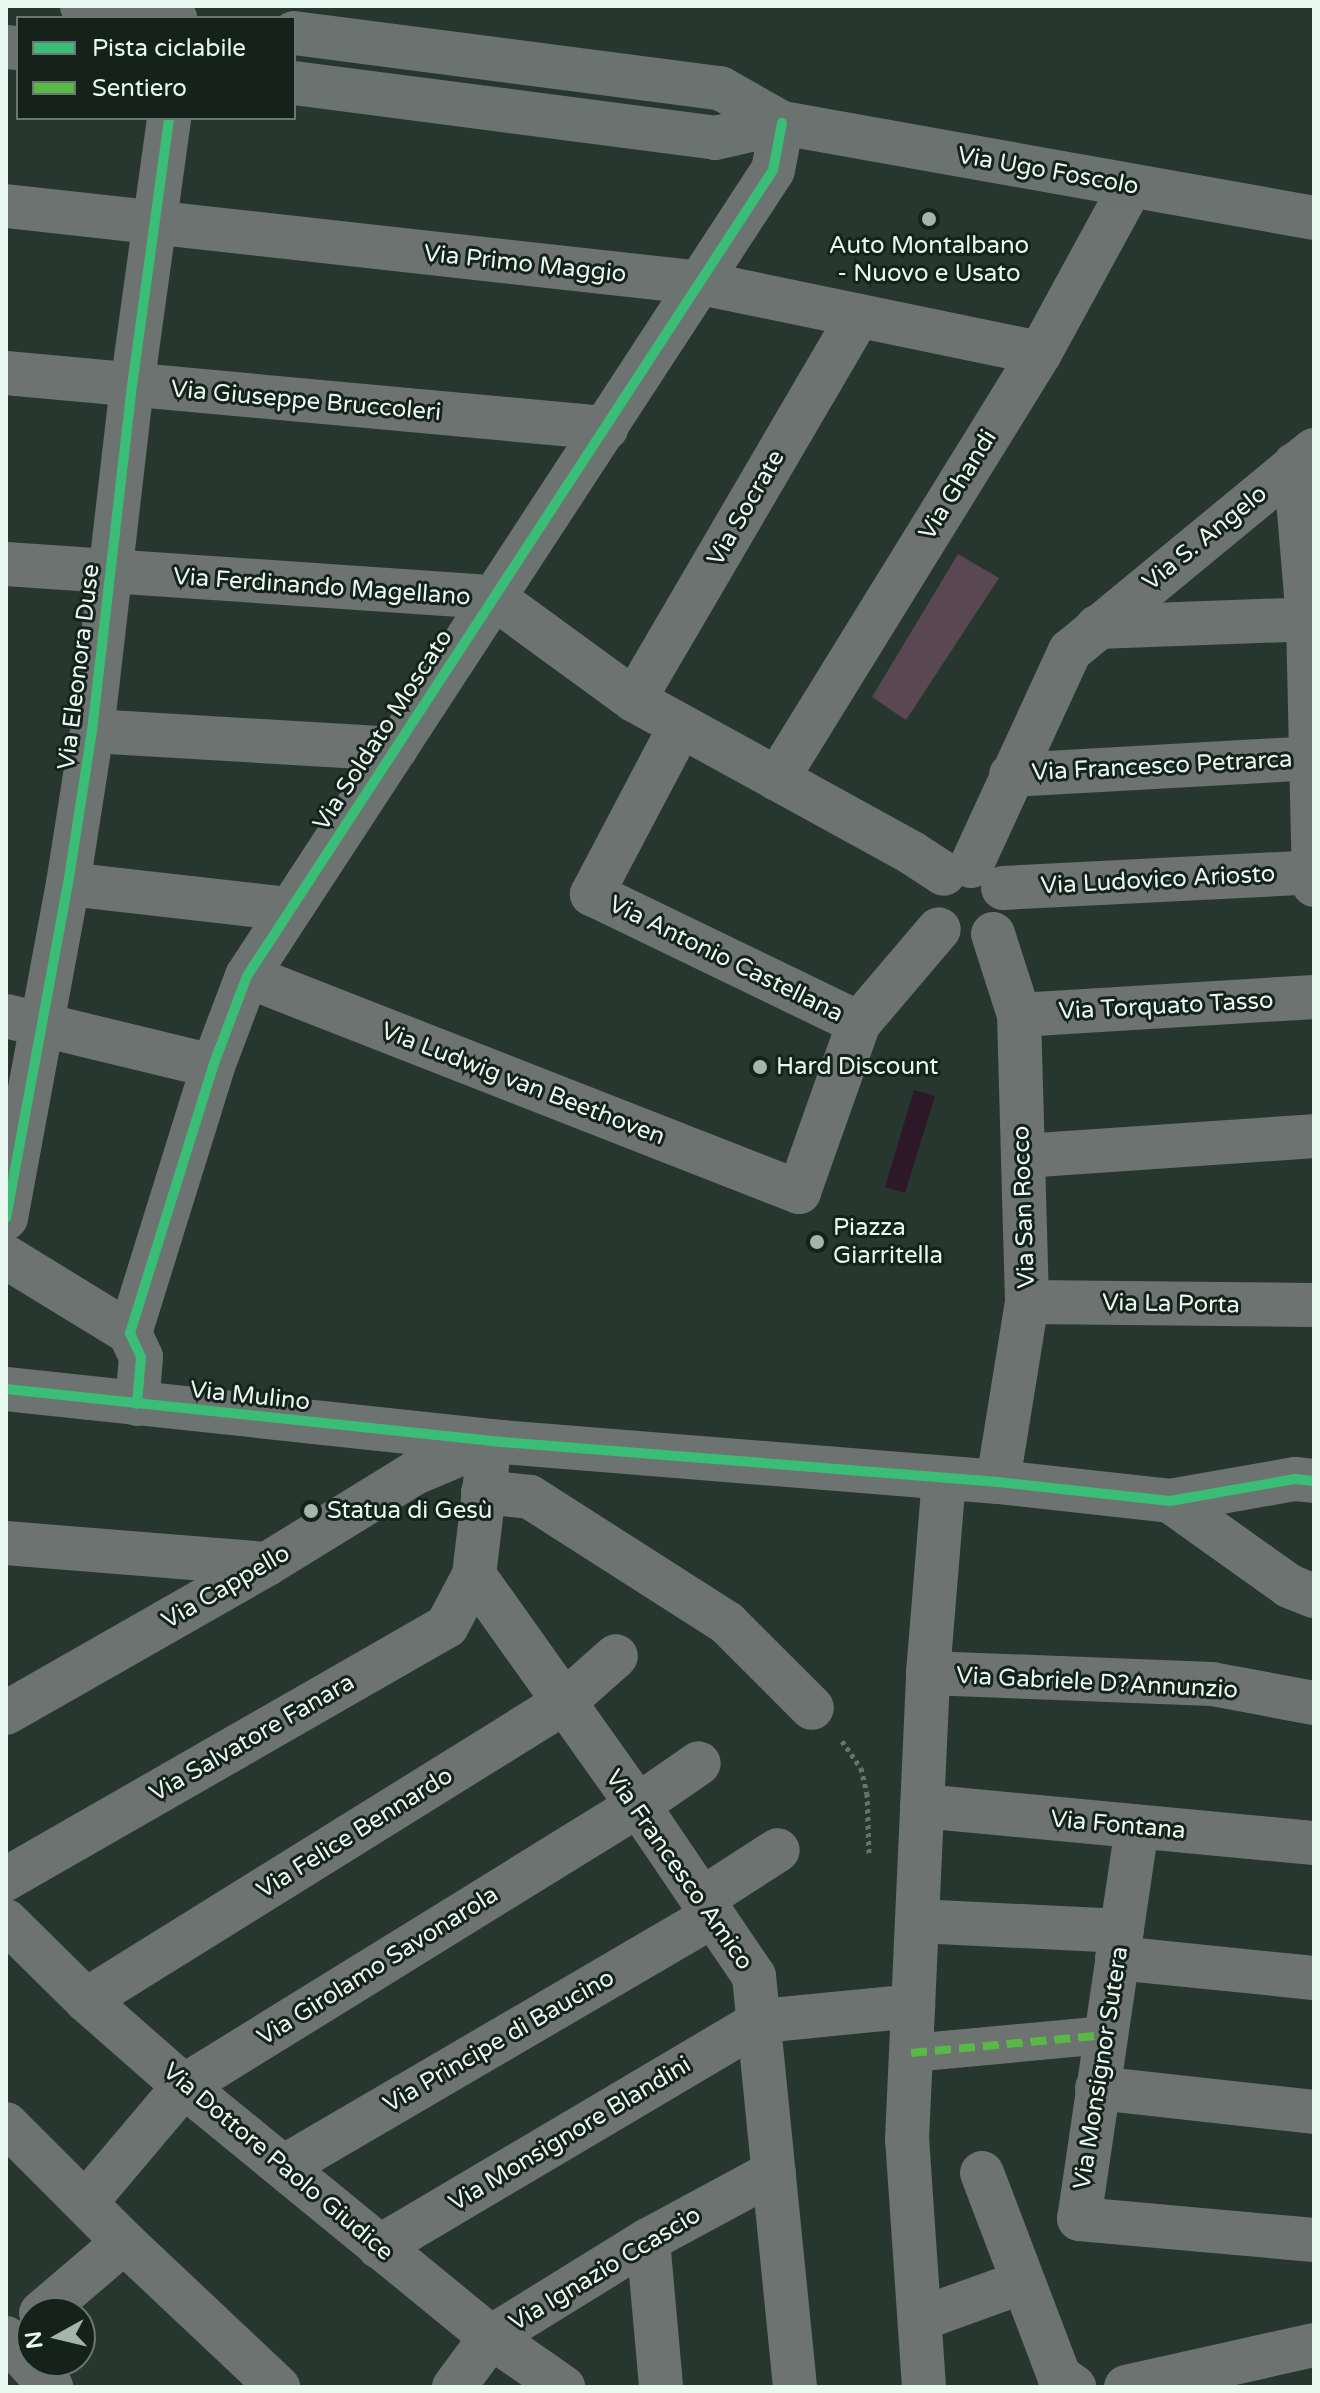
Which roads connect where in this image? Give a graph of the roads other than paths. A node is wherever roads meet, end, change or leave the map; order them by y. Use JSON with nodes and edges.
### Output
{"nodes":[{"id":1,"x":82,"y":6,"type":"edge"},
{"id":2,"x":160,"y":16,"type":"edge"},
{"id":3,"x":296,"y":33,"type":"edge"},
{"id":4,"x":296,"y":83,"type":"edge"},
{"id":5,"x":169,"y":120,"type":"edge"},
{"id":6,"x":782,"y":123,"type":"junction"},
{"id":7,"x":1131,"y":186,"type":"junction"},
{"id":8,"x":6,"y":206,"type":"edge"},
{"id":9,"x":1314,"y":218,"type":"edge"},
{"id":10,"x":156,"y":223,"type":"junction"},
{"id":11,"x":701,"y":283,"type":"junction"},
{"id":12,"x":858,"y":316,"type":"junction"},
{"id":13,"x":1040,"y":353,"type":"junction"},
{"id":14,"x":6,"y":373,"type":"edge"},
{"id":15,"x":132,"y":386,"type":"junction"},
{"id":16,"x":606,"y":428,"type":"junction"},
{"id":17,"x":1304,"y":457,"type":"edge"},
{"id":18,"x":6,"y":564,"type":"edge"},
{"id":19,"x":112,"y":573,"type":"junction"},
{"id":20,"x":493,"y":597,"type":"junction"},
{"id":21,"x":1311,"y":619,"type":"edge"},
{"id":22,"x":1097,"y":627,"type":"junction"},
{"id":23,"x":634,"y":700,"type":"junction"},
{"id":24,"x":680,"y":727,"type":"junction"},
{"id":25,"x":92,"y":731,"type":"junction"},
{"id":26,"x":395,"y":749,"type":"junction"},
{"id":27,"x":1312,"y":758,"type":"edge"},
{"id":28,"x":1011,"y":775,"type":"junction"},
{"id":29,"x":777,"y":779,"type":"junction"},
{"id":30,"x":1314,"y":872,"type":"edge"},
{"id":31,"x":972,"y":876,"type":"junction"},
{"id":32,"x":68,"y":884,"type":"junction"},
{"id":33,"x":1314,"y":885,"type":"edge"},
{"id":34,"x":289,"y":909,"type":"junction"},
{"id":35,"x":939,"y":929,"type":"junction"},
{"id":36,"x":993,"y":934,"type":"junction"},
{"id":37,"x":247,"y":976,"type":"junction"},
{"id":38,"x":1314,"y":997,"type":"edge"},
{"id":39,"x":1019,"y":1015,"type":"junction"},
{"id":40,"x":25,"y":1020,"type":"edge"},
{"id":41,"x":859,"y":1023,"type":"junction"},
{"id":42,"x":213,"y":1066,"type":"junction"},
{"id":43,"x":1314,"y":1136,"type":"edge"},
{"id":44,"x":1023,"y":1156,"type":"junction"},
{"id":45,"x":6,"y":1218,"type":"edge"},
{"id":46,"x":6,"y":1257,"type":"edge"},
{"id":47,"x":1027,"y":1302,"type":"junction"},
{"id":48,"x":1314,"y":1305,"type":"edge"},
{"id":49,"x":130,"y":1333,"type":"junction"},
{"id":50,"x":6,"y":1389,"type":"edge"},
{"id":51,"x":137,"y":1404,"type":"junction"},
{"id":52,"x":490,"y":1441,"type":"junction"},
{"id":53,"x":944,"y":1479,"type":"junction"},
{"id":54,"x":1314,"y":1481,"type":"edge"},
{"id":55,"x":998,"y":1482,"type":"junction"},
{"id":56,"x":483,"y":1492,"type":"junction"},
{"id":57,"x":1170,"y":1501,"type":"junction"},
{"id":58,"x":6,"y":1543,"type":"edge"},
{"id":59,"x":267,"y":1564,"type":"junction"},
{"id":60,"x":474,"y":1575,"type":"junction"},
{"id":61,"x":1314,"y":1596,"type":"edge"},
{"id":62,"x":616,"y":1656,"type":"dead end"},
{"id":63,"x":928,"y":1673,"type":"junction"},
{"id":64,"x":1314,"y":1703,"type":"edge"},
{"id":65,"x":562,"y":1704,"type":"junction"},
{"id":66,"x":812,"y":1708,"type":"road end"},
{"id":67,"x":6,"y":1713,"type":"edge"},
{"id":68,"x":699,"y":1763,"type":"dead end"},
{"id":69,"x":637,"y":1806,"type":"junction"},
{"id":70,"x":922,"y":1806,"type":"junction"},
{"id":71,"x":1137,"y":1827,"type":"junction"},
{"id":72,"x":1314,"y":1843,"type":"edge"},
{"id":73,"x":778,"y":1850,"type":"dead end"},
{"id":74,"x":6,"y":1879,"type":"edge"},
{"id":75,"x":707,"y":1907,"type":"junction"},
{"id":76,"x":6,"y":1921,"type":"edge"},
{"id":77,"x":917,"y":1921,"type":"junction"},
{"id":78,"x":1119,"y":1945,"type":"junction"},
{"id":79,"x":1314,"y":1978,"type":"edge"},
{"id":80,"x":86,"y":2000,"type":"junction"},
{"id":81,"x":913,"y":2006,"type":"junction"},
{"id":82,"x":761,"y":2021,"type":"junction"},
{"id":83,"x":1106,"y":2035,"type":"junction"},
{"id":84,"x":911,"y":2053,"type":"junction"},
{"id":85,"x":184,"y":2086,"type":"junction"},
{"id":86,"x":1097,"y":2088,"type":"junction"},
{"id":87,"x":1314,"y":2112,"type":"edge"},
{"id":88,"x":6,"y":2124,"type":"edge"},
{"id":89,"x":285,"y":2166,"type":"junction"},
{"id":90,"x":774,"y":2172,"type":"junction"},
{"id":91,"x":982,"y":2173,"type":"dead end"},
{"id":92,"x":86,"y":2202,"type":"junction"},
{"id":93,"x":648,"y":2240,"type":"junction"},
{"id":94,"x":1314,"y":2240,"type":"edge"},
{"id":95,"x":124,"y":2242,"type":"junction"},
{"id":96,"x":379,"y":2247,"type":"junction"},
{"id":97,"x":1023,"y":2282,"type":"junction"},
{"id":98,"x":59,"y":2297,"type":"edge"},
{"id":99,"x":920,"y":2319,"type":"junction"},
{"id":100,"x":491,"y":2337,"type":"junction"},
{"id":101,"x":1314,"y":2345,"type":"edge"},
{"id":102,"x":278,"y":2387,"type":"edge"},
{"id":103,"x":454,"y":2387,"type":"edge"},
{"id":104,"x":563,"y":2387,"type":"edge"},
{"id":105,"x":661,"y":2387,"type":"edge"},
{"id":106,"x":795,"y":2387,"type":"edge"},
{"id":107,"x":924,"y":2387,"type":"edge"},
{"id":108,"x":1074,"y":2387,"type":"edge"},
{"id":109,"x":1126,"y":2387,"type":"edge"}],
"edges":[{"from":1,"to":2,"type":"main road"},
{"from":3,"to":6,"type":"main road","name":"Via Ugo Foscolo"},
{"from":4,"to":6,"type":"main road","name":"Via Ugo Foscolo"},
{"from":5,"to":10,"type":"street","name":"Via Eleonora Duse"},
{"from":6,"to":7,"type":"main road","name":"Via Ugo Foscolo"},
{"from":6,"to":11,"type":"street","name":"Via Soldato Moscato"},
{"from":7,"to":9,"type":"main road","name":"Via Ugo Foscolo"},
{"from":7,"to":13,"type":"street","name":"Via Ghandi"},
{"from":8,"to":10,"type":"street","name":"Via Primo Maggio"},
{"from":10,"to":11,"type":"street","name":"Via Primo Maggio"},
{"from":10,"to":15,"type":"street","name":"Via Eleonora Duse"},
{"from":11,"to":12,"type":"street","name":"Via Primo Maggio"},
{"from":11,"to":16,"type":"street","name":"Via Soldato Moscato"},
{"from":12,"to":13,"type":"street","name":"Via Primo Maggio"},
{"from":12,"to":23,"type":"street","name":"Via Socrate"},
{"from":13,"to":29,"type":"street","name":"Via Ghandi"},
{"from":14,"to":15,"type":"street","name":"Via Giuseppe Bruccoleri"},
{"from":15,"to":16,"type":"street","name":"Via Giuseppe Bruccoleri"},
{"from":15,"to":19,"type":"street","name":"Via Eleonora Duse"},
{"from":16,"to":20,"type":"street","name":"Via Soldato Moscato"},
{"from":17,"to":21,"type":"street"},
{"from":17,"to":22,"type":"street","name":"Via S. Angelo"},
{"from":18,"to":19,"type":"street","name":"Via Ferdinando Magellano"},
{"from":19,"to":20,"type":"street","name":"Via Ferdinando Magellano"},
{"from":19,"to":25,"type":"street","name":"Via Eleonora Duse"},
{"from":20,"to":23,"type":"street","name":"Via Ferdinando Magellano"},
{"from":20,"to":26,"type":"street","name":"Via Soldato Moscato"},
{"from":21,"to":22,"type":"street"},
{"from":21,"to":27,"type":"street"},
{"from":22,"to":28,"type":"street","name":"Via S. Angelo"},
{"from":23,"to":24,"type":"street","name":"Via Ferdinando Magellano"},
{"from":24,"to":29,"type":"street","name":"Via Ferdinando Magellano"},
{"from":24,"to":41,"type":"street","name":"Via Antonio Castellana"},
{"from":25,"to":26,"type":"street"},
{"from":25,"to":32,"type":"street","name":"Via Eleonora Duse"},
{"from":26,"to":34,"type":"street","name":"Via Soldato Moscato"},
{"from":27,"to":28,"type":"street","name":"Via Francesco Petrarca"},
{"from":27,"to":30,"type":"street"},
{"from":28,"to":31,"type":"street","name":"Via S. Angelo"},
{"from":29,"to":31,"type":"street","name":"Via Ferdinando Magellano"},
{"from":30,"to":31,"type":"street","name":"Via Ludovico Ariosto"},
{"from":30,"to":33,"type":"street"},
{"from":31,"to":35,"type":"street"},
{"from":31,"to":36,"type":"street"},
{"from":32,"to":34,"type":"street"},
{"from":32,"to":40,"type":"street","name":"Via Eleonora Duse"},
{"from":34,"to":37,"type":"street","name":"Via Soldato Moscato"},
{"from":35,"to":36,"type":"street"},
{"from":35,"to":41,"type":"street"},
{"from":36,"to":39,"type":"street","name":"Via San Rocco"},
{"from":37,"to":41,"type":"street","name":"Via Ludwig van Beethoven"},
{"from":37,"to":42,"type":"street","name":"Via Soldato Moscato"},
{"from":38,"to":39,"type":"street","name":"Via Torquato Tasso"},
{"from":39,"to":44,"type":"street","name":"Via San Rocco"},
{"from":40,"to":42,"type":"street"},
{"from":40,"to":45,"type":"street","name":"Via Eleonora Duse"},
{"from":42,"to":49,"type":"street","name":"Via Soldato Moscato"},
{"from":43,"to":44,"type":"street"},
{"from":44,"to":47,"type":"street","name":"Via San Rocco"},
{"from":46,"to":49,"type":"street"},
{"from":47,"to":48,"type":"street","name":"Via La Porta"},
{"from":47,"to":55,"type":"street","name":"Via San Rocco"},
{"from":49,"to":51,"type":"street"},
{"from":50,"to":51,"type":"street","name":"Via Mulino"},
{"from":51,"to":52,"type":"street","name":"Via Mulino"},
{"from":52,"to":53,"type":"street","name":"Via Mulino"},
{"from":52,"to":56,"type":"street"},
{"from":52,"to":59,"type":"street","name":"Via Cappello"},
{"from":53,"to":55,"type":"street","name":"Via Mulino"},
{"from":53,"to":63,"type":"street"},
{"from":54,"to":57,"type":"street"},
{"from":55,"to":57,"type":"street","name":"Via Mulino"},
{"from":56,"to":60,"type":"street"},
{"from":56,"to":66,"type":"street"},
{"from":57,"to":61,"type":"street"},
{"from":58,"to":59,"type":"street"},
{"from":59,"to":67,"type":"street","name":"Via Cappello"},
{"from":60,"to":65,"type":"street","name":"Via Francesco Amico"},
{"from":60,"to":74,"type":"street","name":"Via Salvatore Fanara"},
{"from":62,"to":65,"type":"street","name":"Via Felice Bennardo"},
{"from":63,"to":64,"type":"street","name":"Via Gabriele D?Annunzio"},
{"from":63,"to":70,"type":"street"},
{"from":65,"to":69,"type":"street","name":"Via Francesco Amico"},
{"from":65,"to":80,"type":"street","name":"Via Felice Bennardo"},
{"from":68,"to":69,"type":"street","name":"Via Girolamo Savonarola"},
{"from":69,"to":75,"type":"street","name":"Via Francesco Amico"},
{"from":69,"to":85,"type":"street","name":"Via Girolamo Savonarola"},
{"from":70,"to":71,"type":"street","name":"Via Fontana"},
{"from":70,"to":77,"type":"street"},
{"from":71,"to":72,"type":"street","name":"Via Fontana"},
{"from":71,"to":78,"type":"street","name":"Via Monsignor Sutera"},
{"from":73,"to":75,"type":"street","name":"Via Principe di Baucino"},
{"from":75,"to":82,"type":"street","name":"Via Francesco Amico"},
{"from":75,"to":89,"type":"street","name":"Via Principe di Baucino"},
{"from":76,"to":80,"type":"street","name":"Via Dottore Paolo Giudice"},
{"from":77,"to":78,"type":"street"},
{"from":77,"to":81,"type":"street"},
{"from":78,"to":79,"type":"street"},
{"from":78,"to":83,"type":"street","name":"Via Monsignor Sutera"},
{"from":80,"to":85,"type":"street","name":"Via Dottore Paolo Giudice"},
{"from":81,"to":82,"type":"street"},
{"from":81,"to":84,"type":"street"},
{"from":82,"to":90,"type":"street","name":"Via Francesco Amico"},
{"from":82,"to":96,"type":"street","name":"Via Monsignore Blandini"},
{"from":83,"to":84,"type":"street"},
{"from":83,"to":86,"type":"street","name":"Via Monsignor Sutera"},
{"from":84,"to":99,"type":"street"},
{"from":85,"to":89,"type":"street","name":"Via Dottore Paolo Giudice"},
{"from":85,"to":92,"type":"street","name":"Via Girolamo Savonarola"},
{"from":86,"to":87,"type":"street"},
{"from":86,"to":94,"type":"street","name":"Via Monsignor Sutera"},
{"from":88,"to":92,"type":"street"},
{"from":89,"to":96,"type":"street","name":"Via Dottore Paolo Giudice"},
{"from":90,"to":93,"type":"street","name":"Via Ignazio Ccascio"},
{"from":90,"to":106,"type":"street","name":"Via Francesco Amico"},
{"from":91,"to":97,"type":"street"},
{"from":92,"to":95,"type":"street"},
{"from":93,"to":100,"type":"street","name":"Via Ignazio Ccascio"},
{"from":93,"to":105,"type":"street"},
{"from":95,"to":98,"type":"street"},
{"from":95,"to":102,"type":"street"},
{"from":96,"to":100,"type":"street","name":"Via Dottore Paolo Giudice"},
{"from":97,"to":99,"type":"street"},
{"from":97,"to":108,"type":"street"},
{"from":99,"to":107,"type":"street"},
{"from":100,"to":103,"type":"street","name":"Via Ignazio Ccascio"},
{"from":100,"to":104,"type":"street","name":"Via Dottore Paolo Giudice"},
{"from":101,"to":109,"type":"street"}]}
